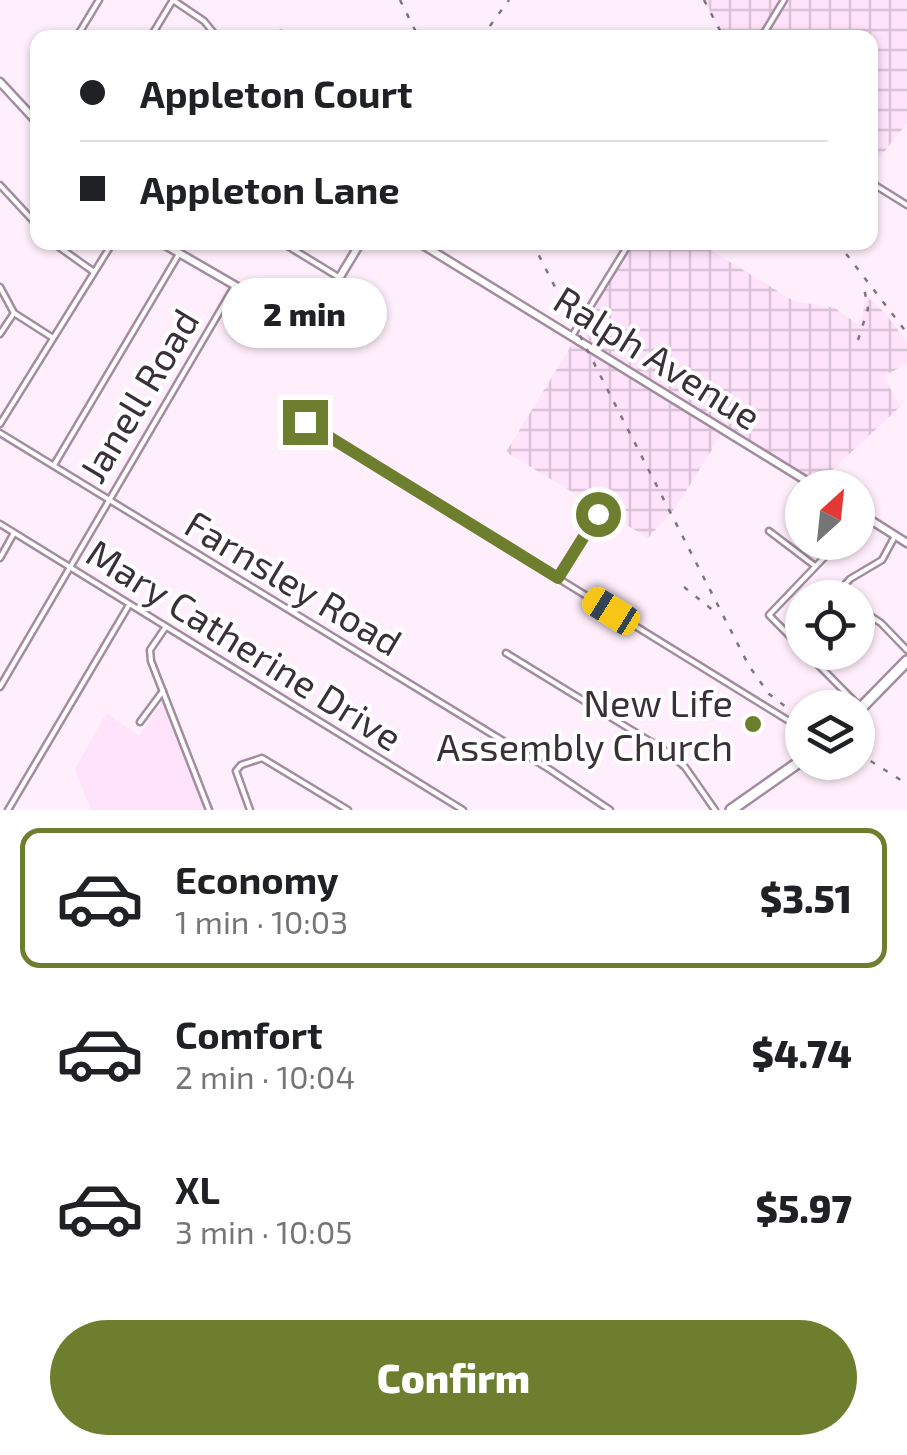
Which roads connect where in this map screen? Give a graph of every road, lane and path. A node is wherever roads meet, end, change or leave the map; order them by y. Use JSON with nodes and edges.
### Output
{"nodes":[{"id":1,"x":100,"y":0,"type":"edge"},
{"id":2,"x":173,"y":0,"type":"edge"},
{"id":3,"x":784,"y":0,"type":"edge"},
{"id":4,"x":81,"y":30,"type":"edge"},
{"id":5,"x":155,"y":30,"type":"edge"},
{"id":6,"x":211,"y":30,"type":"edge"},
{"id":7,"x":766,"y":30,"type":"edge"},
{"id":8,"x":0,"y":82,"type":"edge"},
{"id":9,"x":30,"y":114,"type":"edge"},
{"id":10,"x":0,"y":184,"type":"edge"},
{"id":11,"x":878,"y":187,"type":"edge"},
{"id":12,"x":907,"y":205,"type":"edge"},
{"id":13,"x":30,"y":217,"type":"edge"},
{"id":14,"x":63,"y":250,"type":"edge"},
{"id":15,"x":108,"y":250,"type":"edge"},
{"id":16,"x":173,"y":250,"type":"edge"},
{"id":17,"x":294,"y":250,"type":"edge"},
{"id":18,"x":356,"y":250,"type":"edge"},
{"id":19,"x":431,"y":250,"type":"edge"},
{"id":20,"x":625,"y":250,"type":"edge"},
{"id":21,"x":179,"y":254,"type":"junction"},
{"id":22,"x":94,"y":272,"type":"junction"},
{"id":23,"x":340,"y":278,"type":"junction"},
{"id":24,"x":0,"y":287,"type":"edge"},
{"id":25,"x":234,"y":287,"type":"junction"},
{"id":26,"x":14,"y":313,"type":"junction"},
{"id":27,"x":0,"y":334,"type":"edge"},
{"id":28,"x":572,"y":336,"type":"junction"},
{"id":29,"x":53,"y":338,"type":"junction"},
{"id":30,"x":305,"y":422,"type":"dead end"},
{"id":31,"x":0,"y":424,"type":"edge"},
{"id":32,"x":0,"y":433,"type":"edge"},
{"id":33,"x":54,"y":466,"type":"junction"},
{"id":34,"x":789,"y":470,"type":"edge"},
{"id":35,"x":108,"y":500,"type":"junction"},
{"id":36,"x":598,"y":514,"type":"dead end"},
{"id":37,"x":875,"y":523,"type":"edge"},
{"id":38,"x":0,"y":524,"type":"edge"},
{"id":39,"x":769,"y":531,"type":"dead end"},
{"id":40,"x":14,"y":533,"type":"junction"},
{"id":41,"x":903,"y":539,"type":"edge"},
{"id":42,"x":0,"y":558,"type":"edge"},
{"id":43,"x":821,"y":560,"type":"edge"},
{"id":44,"x":815,"y":566,"type":"junction"},
{"id":45,"x":70,"y":569,"type":"junction"},
{"id":46,"x":558,"y":578,"type":"junction"},
{"id":47,"x":849,"y":580,"type":"edge"},
{"id":48,"x":129,"y":606,"type":"junction"},
{"id":49,"x":875,"y":619,"type":"edge"},
{"id":50,"x":166,"y":628,"type":"junction"},
{"id":51,"x":907,"y":650,"type":"edge"},
{"id":52,"x":506,"y":652,"type":"dead end"},
{"id":53,"x":907,"y":661,"type":"edge"},
{"id":54,"x":0,"y":687,"type":"edge"},
{"id":55,"x":839,"y":690,"type":"edge"},
{"id":56,"x":162,"y":691,"type":"junction"},
{"id":57,"x":875,"y":694,"type":"edge"},
{"id":58,"x":785,"y":718,"type":"edge"},
{"id":59,"x":140,"y":722,"type":"dead end"},
{"id":60,"x":785,"y":772,"type":"edge"},
{"id":61,"x":8,"y":810,"type":"edge"},
{"id":62,"x":209,"y":810,"type":"edge"},
{"id":63,"x":250,"y":810,"type":"edge"},
{"id":64,"x":348,"y":810,"type":"edge"},
{"id":65,"x":463,"y":810,"type":"edge"},
{"id":66,"x":610,"y":810,"type":"edge"},
{"id":67,"x":715,"y":810,"type":"edge"},
{"id":68,"x":731,"y":810,"type":"edge"}],
"edges":[{"from":1,"to":4,"type":"street"},
{"from":2,"to":5,"type":"street"},
{"from":2,"to":6,"type":"street"},
{"from":3,"to":7,"type":"street"},
{"from":8,"to":9,"type":"street"},
{"from":10,"to":13,"type":"street"},
{"from":11,"to":12,"type":"street"},
{"from":14,"to":22,"type":"street"},
{"from":15,"to":22,"type":"street"},
{"from":16,"to":21,"type":"street"},
{"from":17,"to":23,"type":"street"},
{"from":18,"to":23,"type":"street"},
{"from":19,"to":28,"type":"street","name":"Ralph Avenue"},
{"from":20,"to":28,"type":"street"},
{"from":21,"to":25,"type":"street"},
{"from":21,"to":33,"type":"street"},
{"from":22,"to":29,"type":"street"},
{"from":23,"to":25,"type":"street"},
{"from":24,"to":26,"type":"street"},
{"from":25,"to":35,"type":"street","name":"Janell Road"},
{"from":26,"to":27,"type":"street"},
{"from":26,"to":29,"type":"street"},
{"from":28,"to":34,"type":"street","name":"Ralph Avenue"},
{"from":29,"to":31,"type":"street"},
{"from":30,"to":46,"type":"street"},
{"from":32,"to":33,"type":"street","name":"Farnsley Road"},
{"from":33,"to":35,"type":"street","name":"Farnsley Road"},
{"from":35,"to":45,"type":"street","name":"Janell Road"},
{"from":35,"to":66,"type":"street","name":"Farnsley Road"},
{"from":36,"to":46,"type":"street"},
{"from":37,"to":41,"type":"street"},
{"from":38,"to":40,"type":"street","name":"Mary Catherine Drive"},
{"from":39,"to":44,"type":"street"},
{"from":40,"to":42,"type":"street"},
{"from":40,"to":45,"type":"street","name":"Mary Catherine Drive"},
{"from":41,"to":47,"type":"street"},
{"from":43,"to":44,"type":"street"},
{"from":44,"to":55,"type":"street"},
{"from":45,"to":48,"type":"street","name":"Mary Catherine Drive"},
{"from":45,"to":54,"type":"street","name":"Janell Road"},
{"from":46,"to":58,"type":"street"},
{"from":48,"to":50,"type":"street","name":"Mary Catherine Drive"},
{"from":48,"to":61,"type":"street"},
{"from":49,"to":51,"type":"street"},
{"from":50,"to":56,"type":"street"},
{"from":50,"to":65,"type":"street","name":"Mary Catherine Drive"},
{"from":52,"to":67,"type":"street"},
{"from":53,"to":57,"type":"main road"},
{"from":56,"to":59,"type":"street"},
{"from":56,"to":62,"type":"street"},
{"from":60,"to":68,"type":"main road"},
{"from":63,"to":64,"type":"street"}]}
